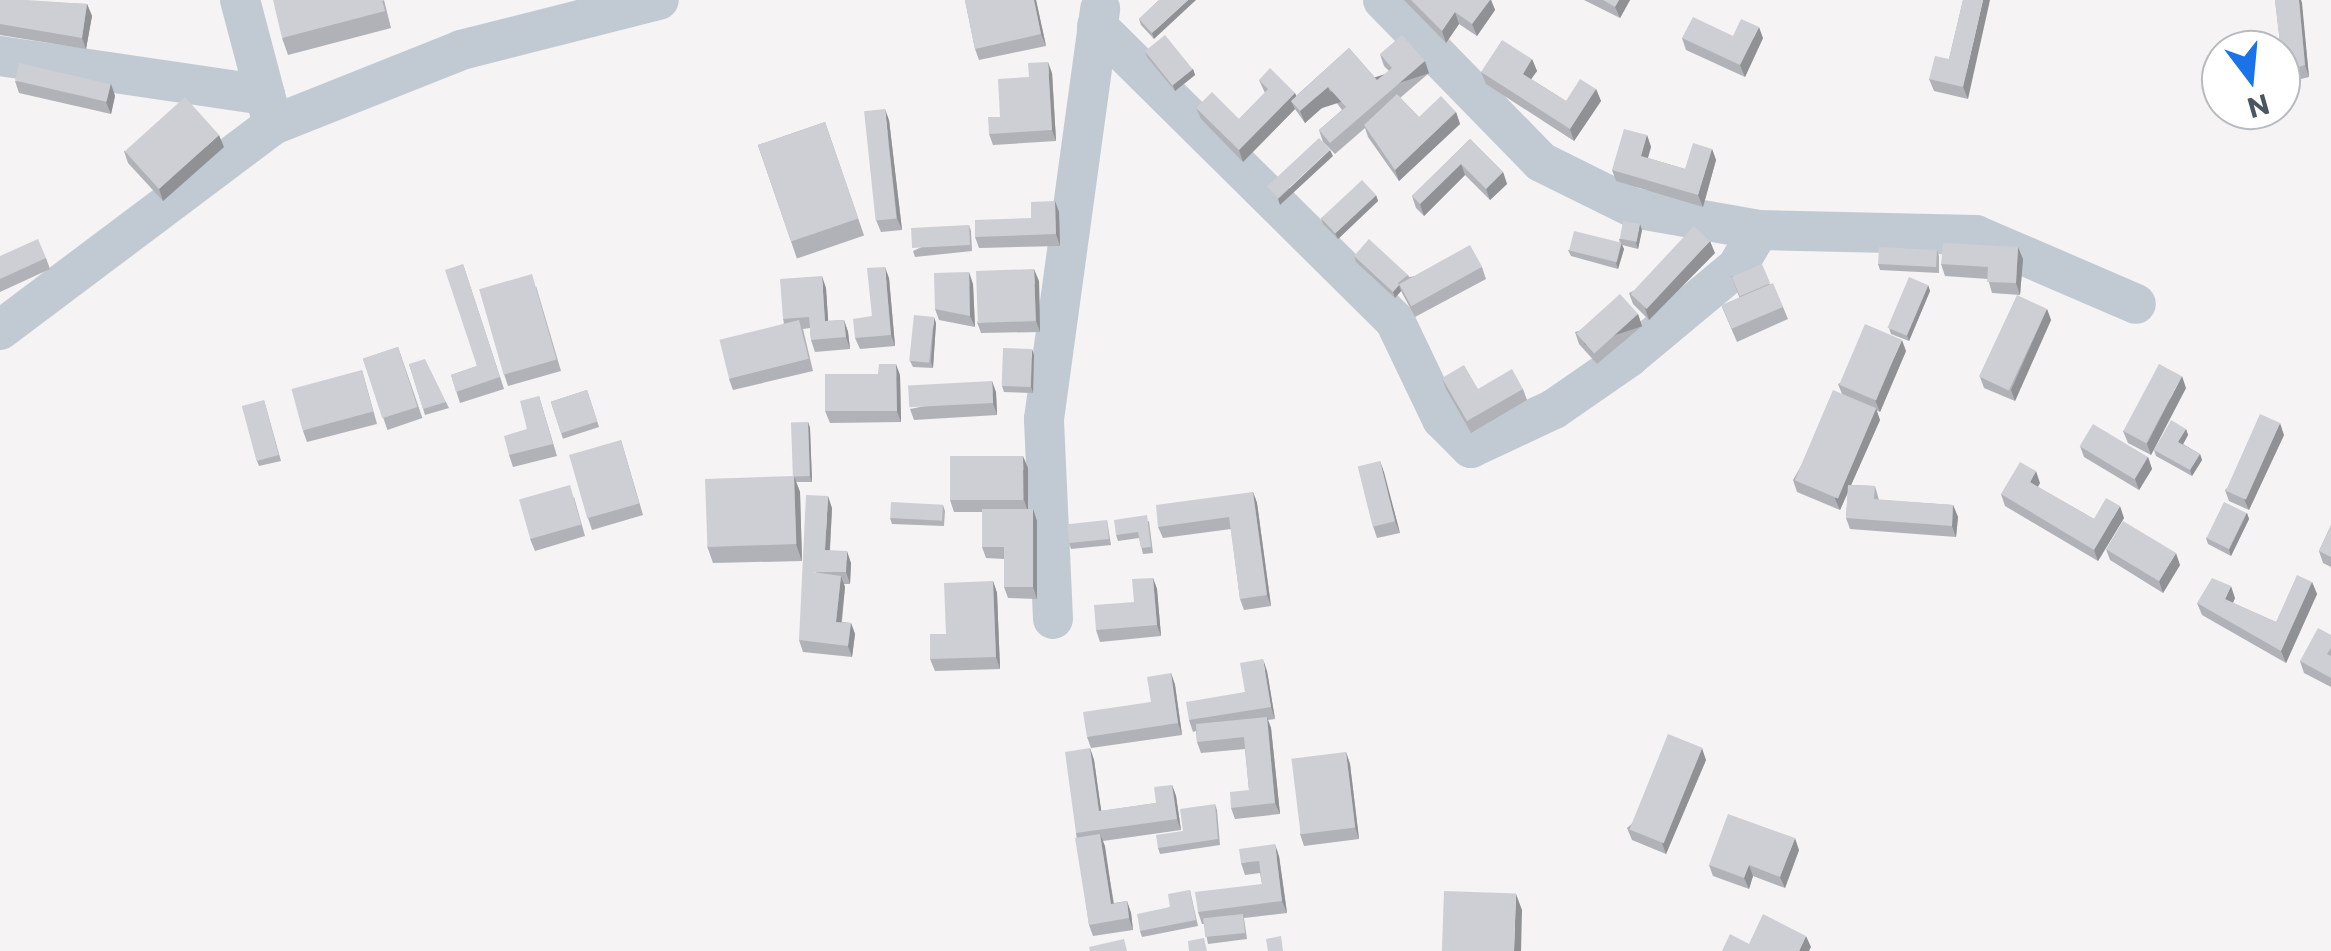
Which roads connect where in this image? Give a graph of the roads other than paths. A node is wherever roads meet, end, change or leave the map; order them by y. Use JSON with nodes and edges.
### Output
{"nodes":[{"id":1,"x":240,"y":0,"type":"edge"},
{"id":2,"x":659,"y":0,"type":"edge"},
{"id":3,"x":1384,"y":0,"type":"edge"},
{"id":4,"x":1099,"y":13,"type":"edge"},
{"id":5,"x":0,"y":56,"type":"edge"},
{"id":6,"x":269,"y":110,"type":"junction"},
{"id":7,"x":1759,"y":230,"type":"junction"},
{"id":8,"x":2136,"y":304,"type":"dead end"},
{"id":9,"x":0,"y":330,"type":"edge"},
{"id":10,"x":1052,"y":619,"type":"dead end"}],
"edges":[{"from":1,"to":6,"type":"street"},
{"from":2,"to":6,"type":"street"},
{"from":3,"to":7,"type":"street"},
{"from":4,"to":7,"type":"street"},
{"from":4,"to":10,"type":"street"},
{"from":5,"to":6,"type":"street"},
{"from":6,"to":9,"type":"street"},
{"from":7,"to":8,"type":"street"}]}
